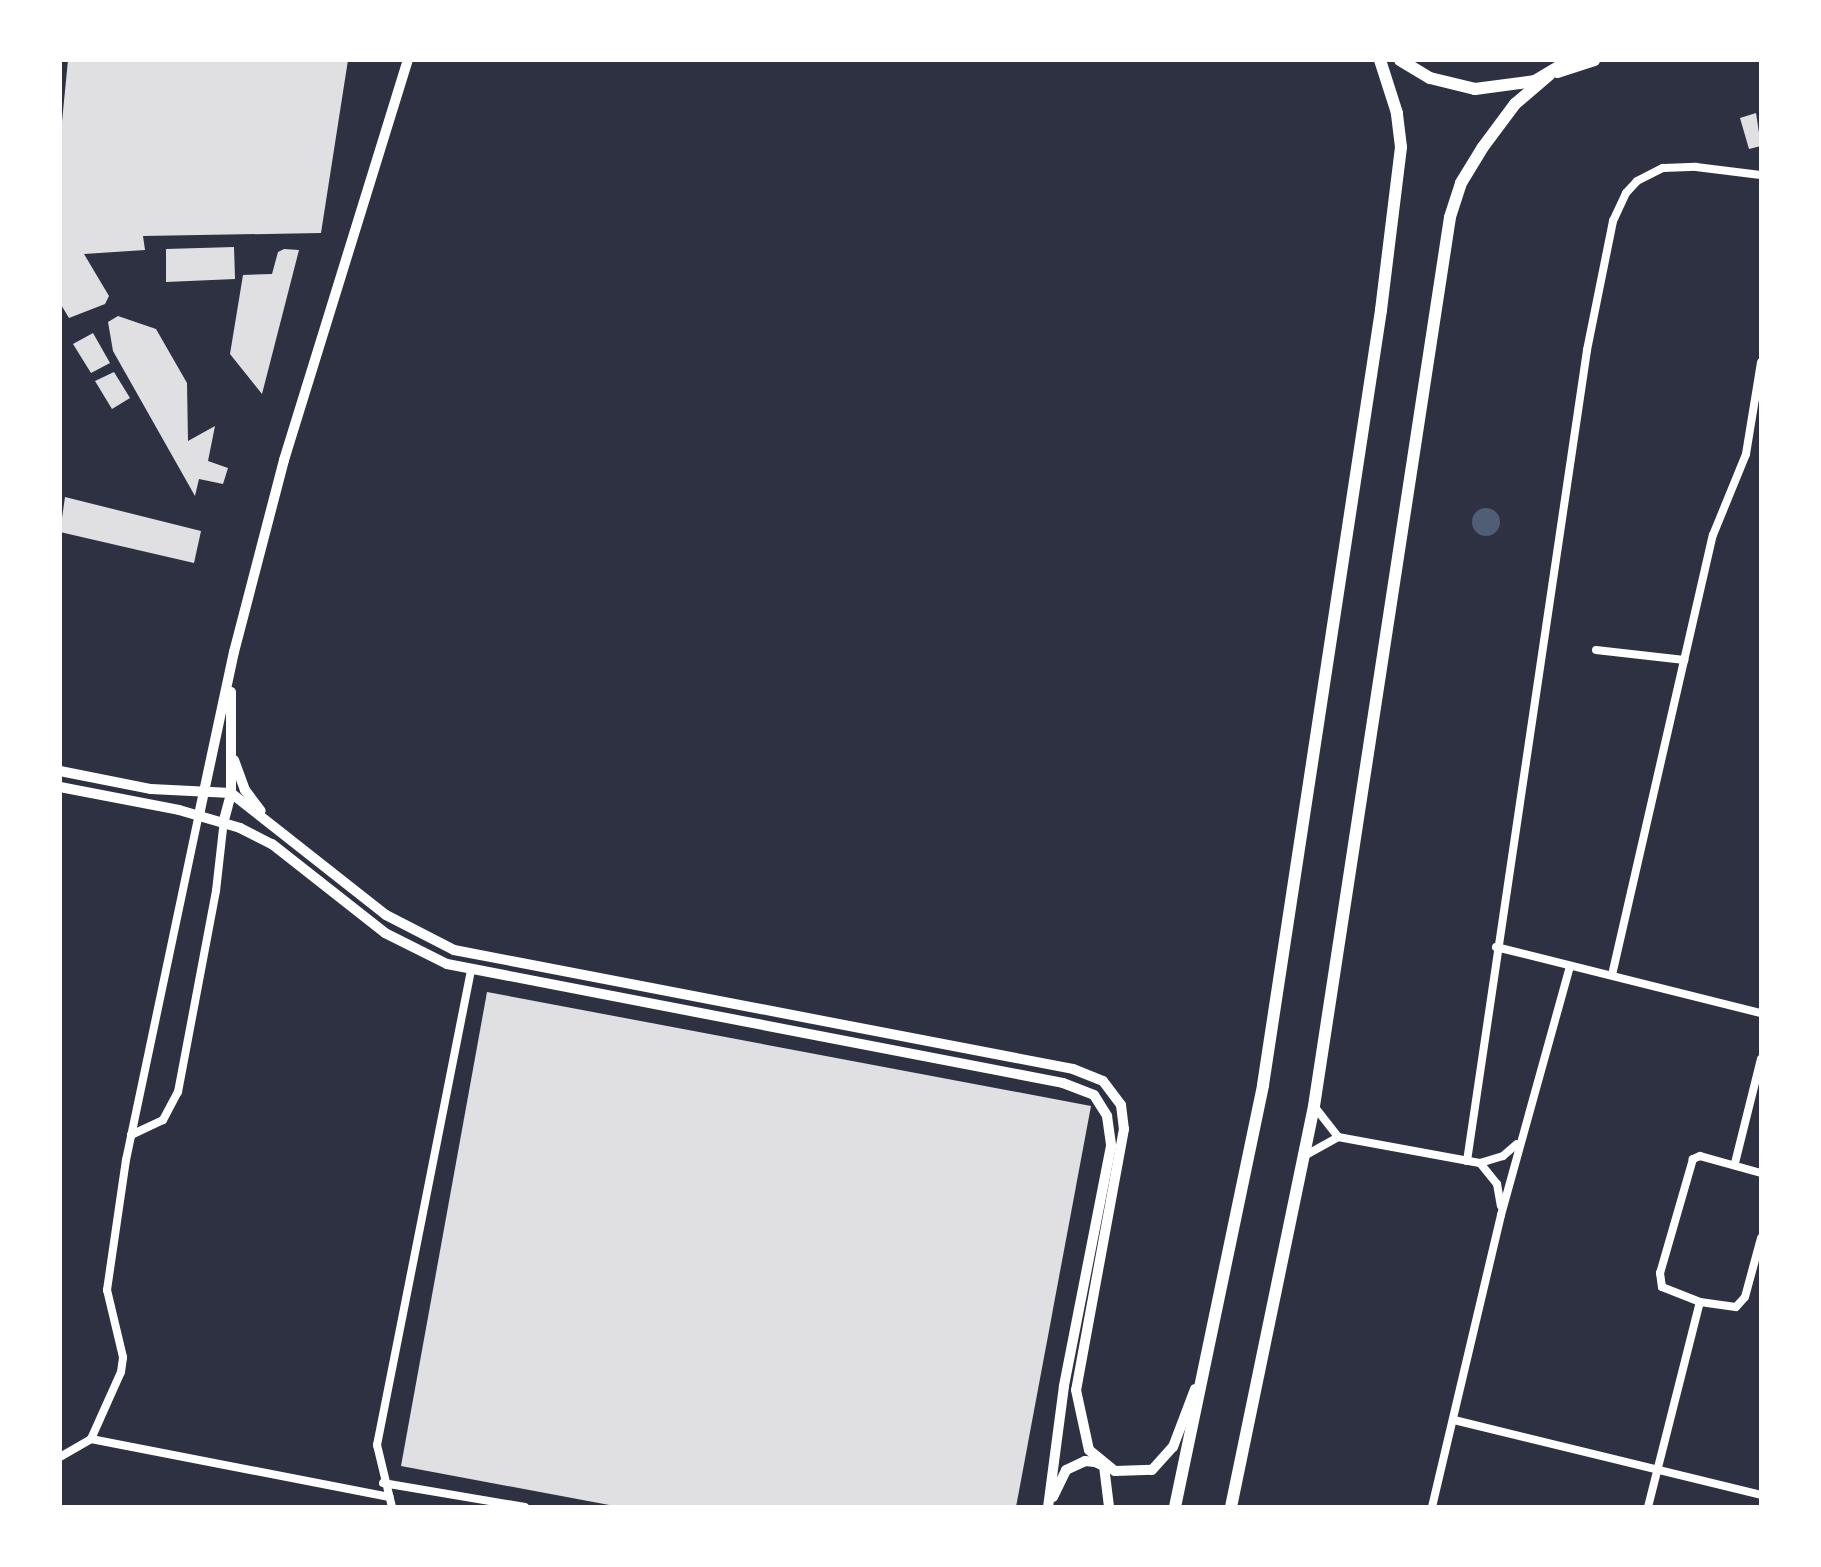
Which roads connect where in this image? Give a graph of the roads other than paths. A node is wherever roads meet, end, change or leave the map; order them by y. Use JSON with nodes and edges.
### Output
{"nodes":[{"id":1,"x":408,"y":60,"type":"edge"},
{"id":2,"x":1380,"y":60,"type":"edge"},
{"id":3,"x":1400,"y":60,"type":"edge"},
{"id":4,"x":1570,"y":60,"type":"edge"},
{"id":5,"x":1594,"y":60,"type":"edge"},
{"id":6,"x":1549,"y":74,"type":"junction"},
{"id":7,"x":1761,"y":175,"type":"edge"},
{"id":8,"x":1761,"y":362,"type":"edge"},
{"id":9,"x":1596,"y":650,"type":"dead end"},
{"id":10,"x":234,"y":652,"type":"junction"},
{"id":11,"x":1684,"y":660,"type":"junction"},
{"id":12,"x":228,"y":738,"type":"junction"},
{"id":13,"x":60,"y":771,"type":"edge"},
{"id":14,"x":60,"y":788,"type":"edge"},
{"id":15,"x":205,"y":790,"type":"junction"},
{"id":16,"x":230,"y":793,"type":"junction"},
{"id":17,"x":199,"y":815,"type":"junction"},
{"id":18,"x":224,"y":820,"type":"junction"},
{"id":19,"x":271,"y":823,"type":"junction"},
{"id":20,"x":1496,"y":947,"type":"junction"},
{"id":21,"x":1570,"y":966,"type":"junction"},
{"id":22,"x":471,"y":971,"type":"junction"},
{"id":23,"x":1612,"y":975,"type":"junction"},
{"id":24,"x":1761,"y":1014,"type":"edge"},
{"id":25,"x":1761,"y":1059,"type":"edge"},
{"id":26,"x":1314,"y":1106,"type":"junction"},
{"id":27,"x":131,"y":1135,"type":"junction"},
{"id":28,"x":1338,"y":1136,"type":"junction"},
{"id":29,"x":1520,"y":1141,"type":"junction"},
{"id":30,"x":1306,"y":1155,"type":"junction"},
{"id":31,"x":1467,"y":1161,"type":"junction"},
{"id":32,"x":1480,"y":1163,"type":"junction"},
{"id":33,"x":1734,"y":1163,"type":"junction"},
{"id":34,"x":1761,"y":1173,"type":"edge"},
{"id":35,"x":1502,"y":1215,"type":"junction"},
{"id":36,"x":1761,"y":1238,"type":"edge"},
{"id":37,"x":1700,"y":1302,"type":"junction"},
{"id":38,"x":1206,"y":1360,"type":"junction"},
{"id":39,"x":1454,"y":1420,"type":"junction"},
{"id":40,"x":91,"y":1439,"type":"junction"},
{"id":41,"x":60,"y":1457,"type":"edge"},
{"id":42,"x":1104,"y":1466,"type":"junction"},
{"id":43,"x":1657,"y":1469,"type":"junction"},
{"id":44,"x":383,"y":1483,"type":"junction"},
{"id":45,"x":1761,"y":1495,"type":"edge"},
{"id":46,"x":390,"y":1502,"type":"edge"},
{"id":47,"x":525,"y":1507,"type":"edge"},
{"id":48,"x":1048,"y":1507,"type":"edge"},
{"id":49,"x":1109,"y":1507,"type":"edge"},
{"id":50,"x":1175,"y":1507,"type":"edge"},
{"id":51,"x":1230,"y":1507,"type":"edge"},
{"id":52,"x":1432,"y":1507,"type":"edge"},
{"id":53,"x":1648,"y":1507,"type":"edge"}],
"edges":[{"from":1,"to":10,"type":"street"},
{"from":2,"to":38,"type":"highway"},
{"from":3,"to":6,"type":"highway"},
{"from":4,"to":6,"type":"highway"},
{"from":5,"to":6,"type":"main road"},
{"from":6,"to":26,"type":"highway"},
{"from":7,"to":20,"type":"street"},
{"from":8,"to":11,"type":"street"},
{"from":9,"to":11,"type":"street"},
{"from":10,"to":12,"type":"street"},
{"from":10,"to":15,"type":"street"},
{"from":11,"to":23,"type":"street"},
{"from":12,"to":16,"type":"street"},
{"from":12,"to":19,"type":"street"},
{"from":13,"to":15,"type":"street"},
{"from":14,"to":17,"type":"street"},
{"from":15,"to":16,"type":"street"},
{"from":15,"to":17,"type":"street"},
{"from":16,"to":18,"type":"street"},
{"from":16,"to":19,"type":"street"},
{"from":17,"to":18,"type":"street"},
{"from":17,"to":27,"type":"street"},
{"from":18,"to":22,"type":"street"},
{"from":18,"to":27,"type":"street"},
{"from":19,"to":42,"type":"street"},
{"from":20,"to":21,"type":"street"},
{"from":20,"to":31,"type":"street"},
{"from":21,"to":23,"type":"street"},
{"from":21,"to":29,"type":"street"},
{"from":22,"to":44,"type":"street"},
{"from":22,"to":48,"type":"street"},
{"from":23,"to":24,"type":"street"},
{"from":25,"to":33,"type":"street"},
{"from":26,"to":28,"type":"street"},
{"from":26,"to":30,"type":"highway"},
{"from":27,"to":40,"type":"street"},
{"from":28,"to":30,"type":"street"},
{"from":28,"to":31,"type":"street"},
{"from":29,"to":32,"type":"street"},
{"from":29,"to":35,"type":"street"},
{"from":30,"to":51,"type":"highway"},
{"from":31,"to":32,"type":"street"},
{"from":32,"to":35,"type":"street"},
{"from":33,"to":34,"type":"street"},
{"from":33,"to":37,"type":"street"},
{"from":35,"to":39,"type":"street"},
{"from":36,"to":37,"type":"street"},
{"from":37,"to":43,"type":"street"},
{"from":38,"to":42,"type":"street"},
{"from":38,"to":50,"type":"highway"},
{"from":39,"to":43,"type":"street"},
{"from":39,"to":52,"type":"street"},
{"from":40,"to":41,"type":"street"},
{"from":40,"to":46,"type":"street"},
{"from":42,"to":48,"type":"street"},
{"from":42,"to":49,"type":"street"},
{"from":43,"to":45,"type":"street"},
{"from":43,"to":53,"type":"street"},
{"from":44,"to":46,"type":"street"},
{"from":44,"to":47,"type":"street"}]}
